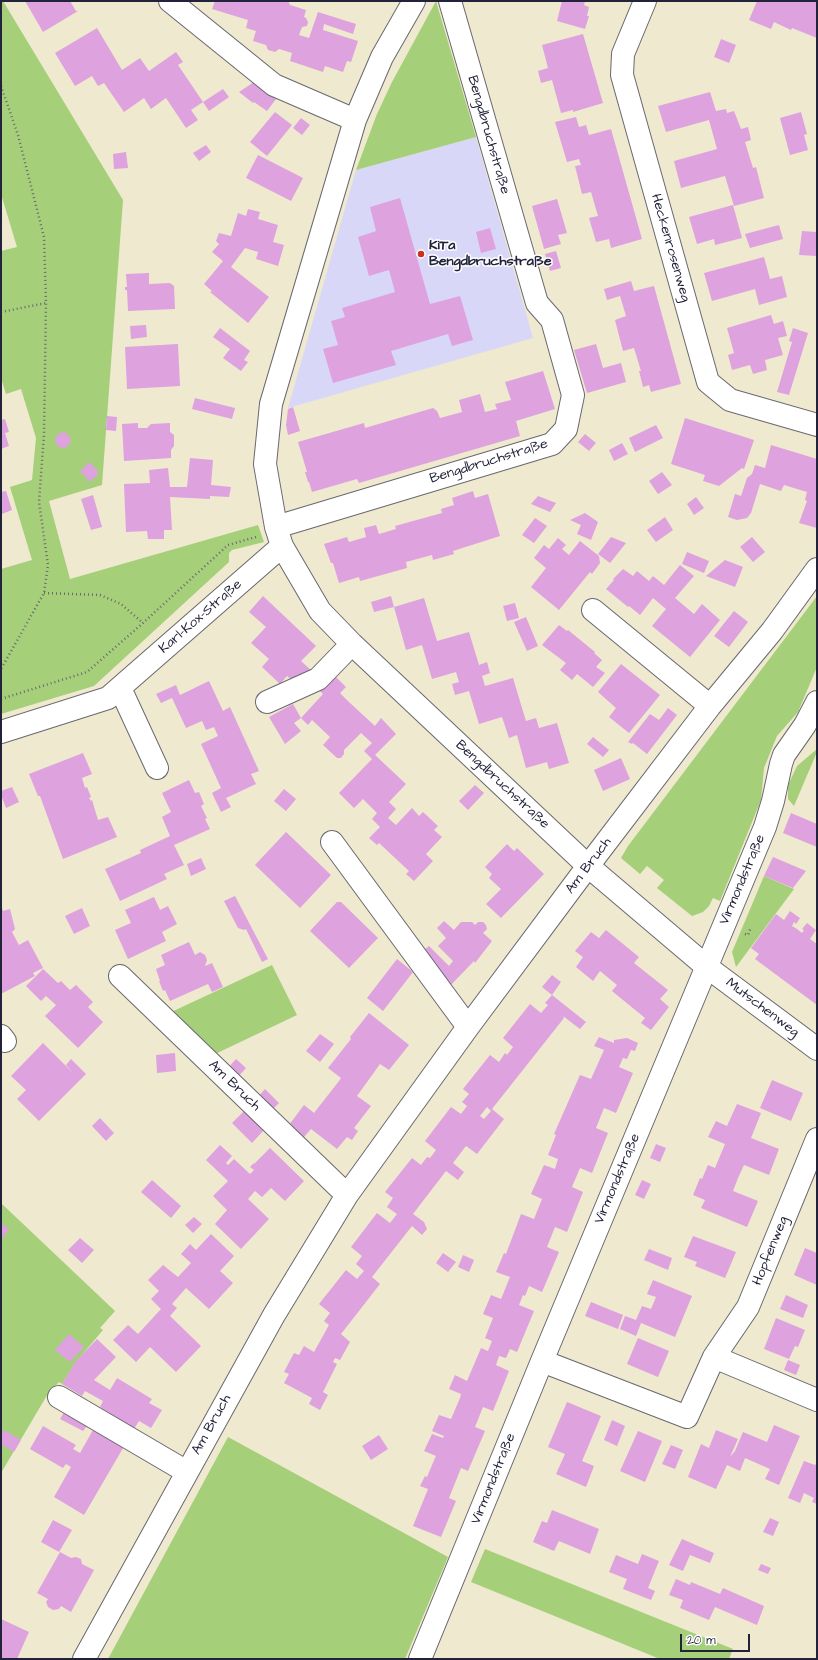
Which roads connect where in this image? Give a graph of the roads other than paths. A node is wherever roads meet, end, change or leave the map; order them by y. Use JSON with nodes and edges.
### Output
{"nodes":[{"id":1,"x":170,"y":1,"type":"edge"},
{"id":2,"x":414,"y":1,"type":"edge"},
{"id":3,"x":450,"y":1,"type":"edge"},
{"id":4,"x":645,"y":1,"type":"edge"},
{"id":5,"x":355,"y":120,"type":"junction"},
{"id":6,"x":817,"y":425,"type":"edge"},
{"id":7,"x":279,"y":537,"type":"junction"},
{"id":8,"x":817,"y":569,"type":"edge"},
{"id":9,"x":593,"y":610,"type":"dead end"},
{"id":10,"x":352,"y":644,"type":"junction"},
{"id":11,"x":120,"y":688,"type":"junction"},
{"id":12,"x":267,"y":702,"type":"dead end"},
{"id":13,"x":817,"y":702,"type":"edge"},
{"id":14,"x":710,"y":706,"type":"junction"},
{"id":15,"x":1,"y":732,"type":"edge"},
{"id":16,"x":157,"y":768,"type":"dead end"},
{"id":17,"x":332,"y":842,"type":"dead end"},
{"id":18,"x":588,"y":866,"type":"junction"},
{"id":19,"x":707,"y":967,"type":"junction"},
{"id":20,"x":120,"y":976,"type":"dead end"},
{"id":21,"x":468,"y":1027,"type":"junction"},
{"id":22,"x":817,"y":1049,"type":"edge"},
{"id":23,"x":817,"y":1139,"type":"edge"},
{"id":24,"x":347,"y":1195,"type":"junction"},
{"id":25,"x":714,"y":1357,"type":"junction"},
{"id":26,"x":542,"y":1361,"type":"junction"},
{"id":27,"x":59,"y":1397,"type":"dead end"},
{"id":28,"x":817,"y":1400,"type":"edge"},
{"id":29,"x":187,"y":1472,"type":"junction"},
{"id":30,"x":84,"y":1659,"type":"edge"},
{"id":31,"x":420,"y":1659,"type":"edge"}],
"edges":[{"from":1,"to":5,"type":"street"},
{"from":2,"to":5,"type":"street","name":"Bengdbruchstraße"},
{"from":3,"to":7,"type":"street","name":"Bengdbruchstraße"},
{"from":4,"to":6,"type":"street","name":"Heckenrosenweg"},
{"from":5,"to":7,"type":"street","name":"Bengdbruchstraße"},
{"from":7,"to":10,"type":"street","name":"Bengdbruchstraße"},
{"from":7,"to":11,"type":"street","name":"Karl-Kox-Straße"},
{"from":8,"to":14,"type":"street","name":"Am Bruch"},
{"from":9,"to":14,"type":"street"},
{"from":10,"to":12,"type":"street"},
{"from":10,"to":18,"type":"street","name":"Bengdbruchstraße"},
{"from":11,"to":15,"type":"street","name":"Karl-Kox-Straße"},
{"from":11,"to":16,"type":"street"},
{"from":13,"to":19,"type":"street","name":"Virmondstraße"},
{"from":14,"to":18,"type":"street","name":"Am Bruch"},
{"from":17,"to":21,"type":"street"},
{"from":18,"to":19,"type":"street","name":"Bengdbruchstraße"},
{"from":18,"to":21,"type":"street","name":"Am Bruch"},
{"from":19,"to":22,"type":"street","name":"Mutschenweg"},
{"from":19,"to":26,"type":"street","name":"Virmondstraße"},
{"from":20,"to":24,"type":"street","name":"Am Bruch"},
{"from":21,"to":24,"type":"street","name":"Am Bruch"},
{"from":23,"to":25,"type":"street","name":"Hopfenweg"},
{"from":24,"to":29,"type":"street","name":"Am Bruch"},
{"from":25,"to":26,"type":"street","name":"Hopfenweg"},
{"from":25,"to":28,"type":"street"},
{"from":26,"to":31,"type":"street","name":"Virmondstraße"},
{"from":27,"to":29,"type":"street"},
{"from":29,"to":30,"type":"street","name":"Am Bruch"}]}
